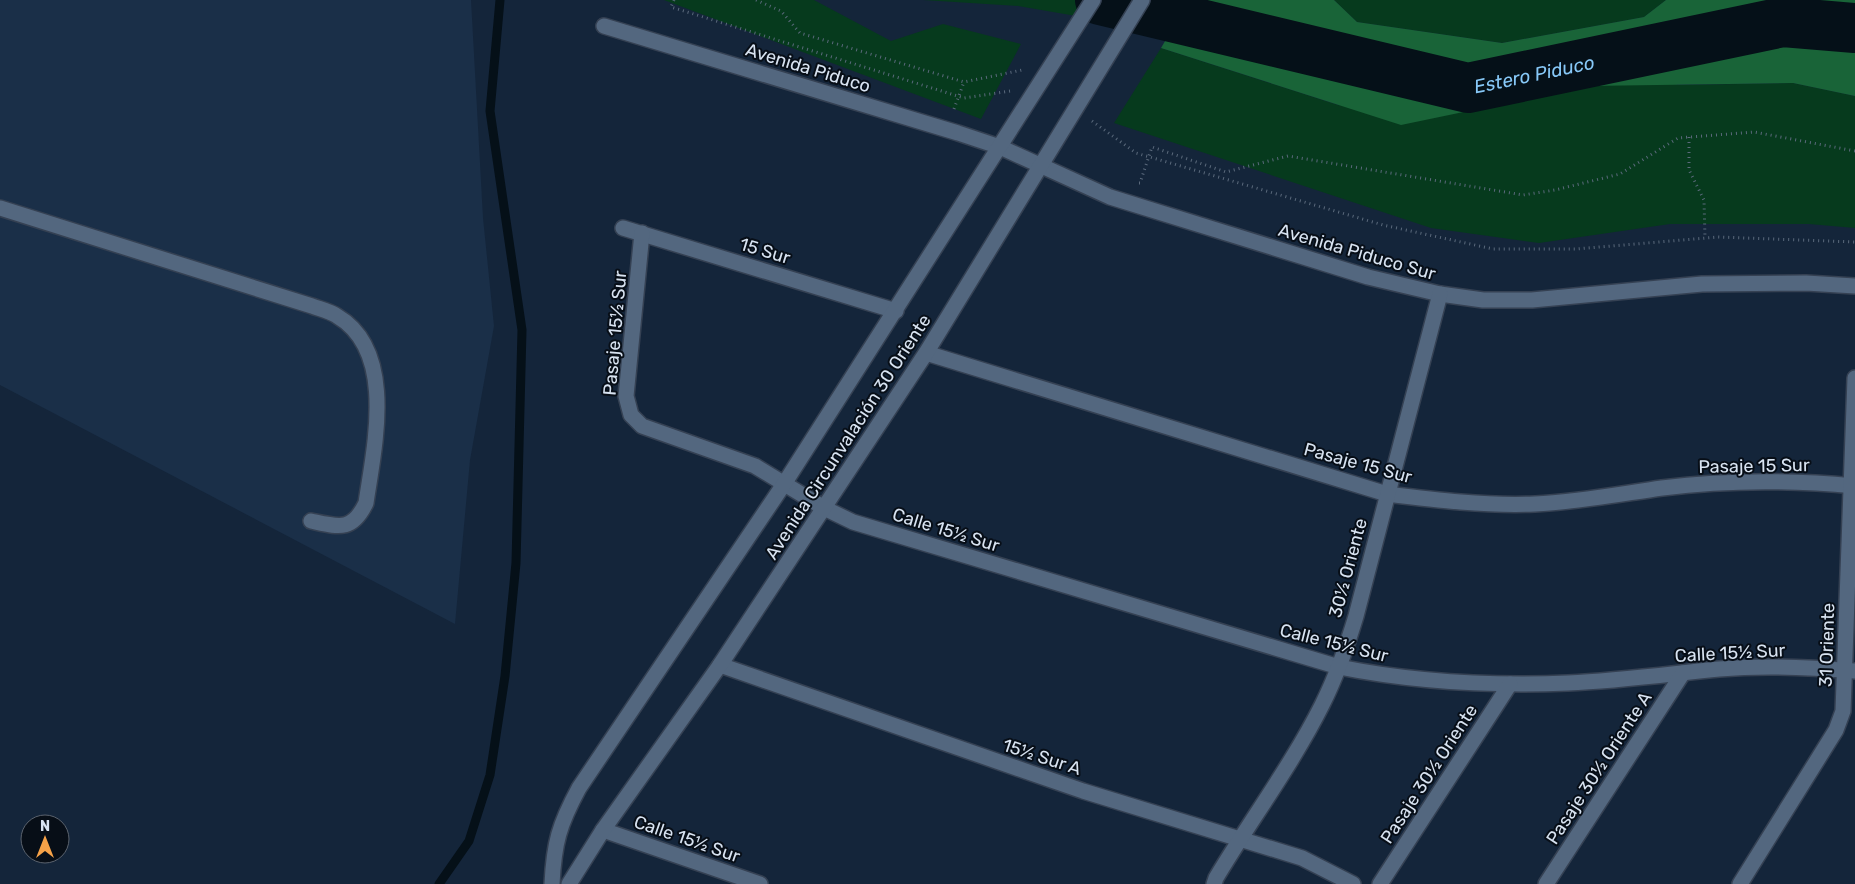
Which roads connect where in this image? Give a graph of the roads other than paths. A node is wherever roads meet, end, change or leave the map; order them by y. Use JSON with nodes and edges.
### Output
{"nodes":[{"id":1,"x":1094,"y":0,"type":"edge"},
{"id":2,"x":1142,"y":0,"type":"edge"},
{"id":3,"x":604,"y":26,"type":"dead end"},
{"id":4,"x":1000,"y":147,"type":"junction"},
{"id":5,"x":1042,"y":165,"type":"junction"},
{"id":6,"x":0,"y":208,"type":"edge"},
{"id":7,"x":623,"y":228,"type":"dead end"},
{"id":8,"x":642,"y":233,"type":"junction"},
{"id":9,"x":1855,"y":286,"type":"edge"},
{"id":10,"x":1440,"y":294,"type":"junction"},
{"id":11,"x":896,"y":311,"type":"junction"},
{"id":12,"x":926,"y":353,"type":"junction"},
{"id":13,"x":1855,"y":378,"type":"edge"},
{"id":14,"x":784,"y":484,"type":"junction"},
{"id":15,"x":1853,"y":486,"type":"edge"},
{"id":16,"x":1388,"y":494,"type":"junction"},
{"id":17,"x":824,"y":508,"type":"junction"},
{"id":18,"x":311,"y":521,"type":"dead end"},
{"id":19,"x":720,"y":665,"type":"junction"},
{"id":20,"x":1339,"y":667,"type":"junction"},
{"id":21,"x":1850,"y":671,"type":"edge"},
{"id":22,"x":1683,"y":673,"type":"junction"},
{"id":23,"x":1510,"y":684,"type":"junction"},
{"id":24,"x":603,"y":830,"type":"junction"},
{"id":25,"x":1239,"y":838,"type":"junction"},
{"id":26,"x":740,"y":881,"type":"edge"},
{"id":27,"x":552,"y":884,"type":"edge"},
{"id":28,"x":570,"y":884,"type":"edge"},
{"id":29,"x":760,"y":884,"type":"edge"},
{"id":30,"x":1214,"y":884,"type":"edge"},
{"id":31,"x":1353,"y":884,"type":"edge"},
{"id":32,"x":1380,"y":884,"type":"edge"},
{"id":33,"x":1546,"y":884,"type":"edge"},
{"id":34,"x":1740,"y":884,"type":"edge"}],
"edges":[{"from":1,"to":4,"type":"street","name":"Avenida Circunvalación 30 Oriente"},
{"from":2,"to":5,"type":"street","name":"Avenida Circunvalación 30 Oriente"},
{"from":3,"to":4,"type":"street","name":"Avenida Piduco"},
{"from":4,"to":5,"type":"street","name":"Avenida Piduco"},
{"from":4,"to":11,"type":"street","name":"Avenida Circunvalación 30 Oriente"},
{"from":5,"to":10,"type":"street","name":"Avenida Piduco Sur"},
{"from":5,"to":12,"type":"street","name":"Avenida Circunvalación 30 Oriente"},
{"from":6,"to":18,"type":"street"},
{"from":7,"to":8,"type":"street","name":"15 Sur"},
{"from":8,"to":11,"type":"street","name":"15 Sur"},
{"from":8,"to":14,"type":"street","name":"Pasaje 15½ Sur"},
{"from":9,"to":10,"type":"street","name":"Avenida Piduco Sur"},
{"from":10,"to":16,"type":"street","name":"30½ Oriente"},
{"from":11,"to":14,"type":"street","name":"Avenida Circunvalación 30 Oriente"},
{"from":12,"to":16,"type":"street","name":"Pasaje 15 Sur"},
{"from":12,"to":17,"type":"street","name":"Avenida Circunvalación 30 Oriente"},
{"from":13,"to":15,"type":"street","name":"31 Oriente"},
{"from":14,"to":17,"type":"street","name":"Pasaje 15½ Sur"},
{"from":14,"to":27,"type":"street","name":"Avenida Circunvalación 30 Oriente"},
{"from":15,"to":16,"type":"street","name":"Pasaje 15 Sur"},
{"from":15,"to":21,"type":"street","name":"31 Oriente"},
{"from":16,"to":20,"type":"street","name":"30½ Oriente"},
{"from":17,"to":19,"type":"street","name":"Avenida Circunvalación 30 Oriente"},
{"from":17,"to":20,"type":"street","name":"Calle 15½ Sur"},
{"from":19,"to":24,"type":"street","name":"Avenida Circunvalación 30 Oriente"},
{"from":19,"to":25,"type":"street","name":"15½ Sur A"},
{"from":20,"to":23,"type":"street","name":"Calle 15½ Sur"},
{"from":20,"to":25,"type":"street","name":"30½ Oriente"},
{"from":21,"to":22,"type":"street","name":"Calle 15½ Sur"},
{"from":21,"to":34,"type":"street","name":"31 Oriente"},
{"from":22,"to":23,"type":"street","name":"Calle 15½ Sur"},
{"from":22,"to":33,"type":"street","name":"Pasaje 30½ Oriente A"},
{"from":23,"to":32,"type":"street","name":"Pasaje 30½ Oriente"},
{"from":24,"to":26,"type":"street","name":"Calle 15½ Sur"},
{"from":24,"to":28,"type":"street","name":"Avenida Circunvalación 30 Oriente"},
{"from":25,"to":30,"type":"street","name":"30½ Oriente"},
{"from":25,"to":31,"type":"street","name":"15½ Sur A"},
{"from":26,"to":29,"type":"street","name":"Calle 15½ Sur"}]}
